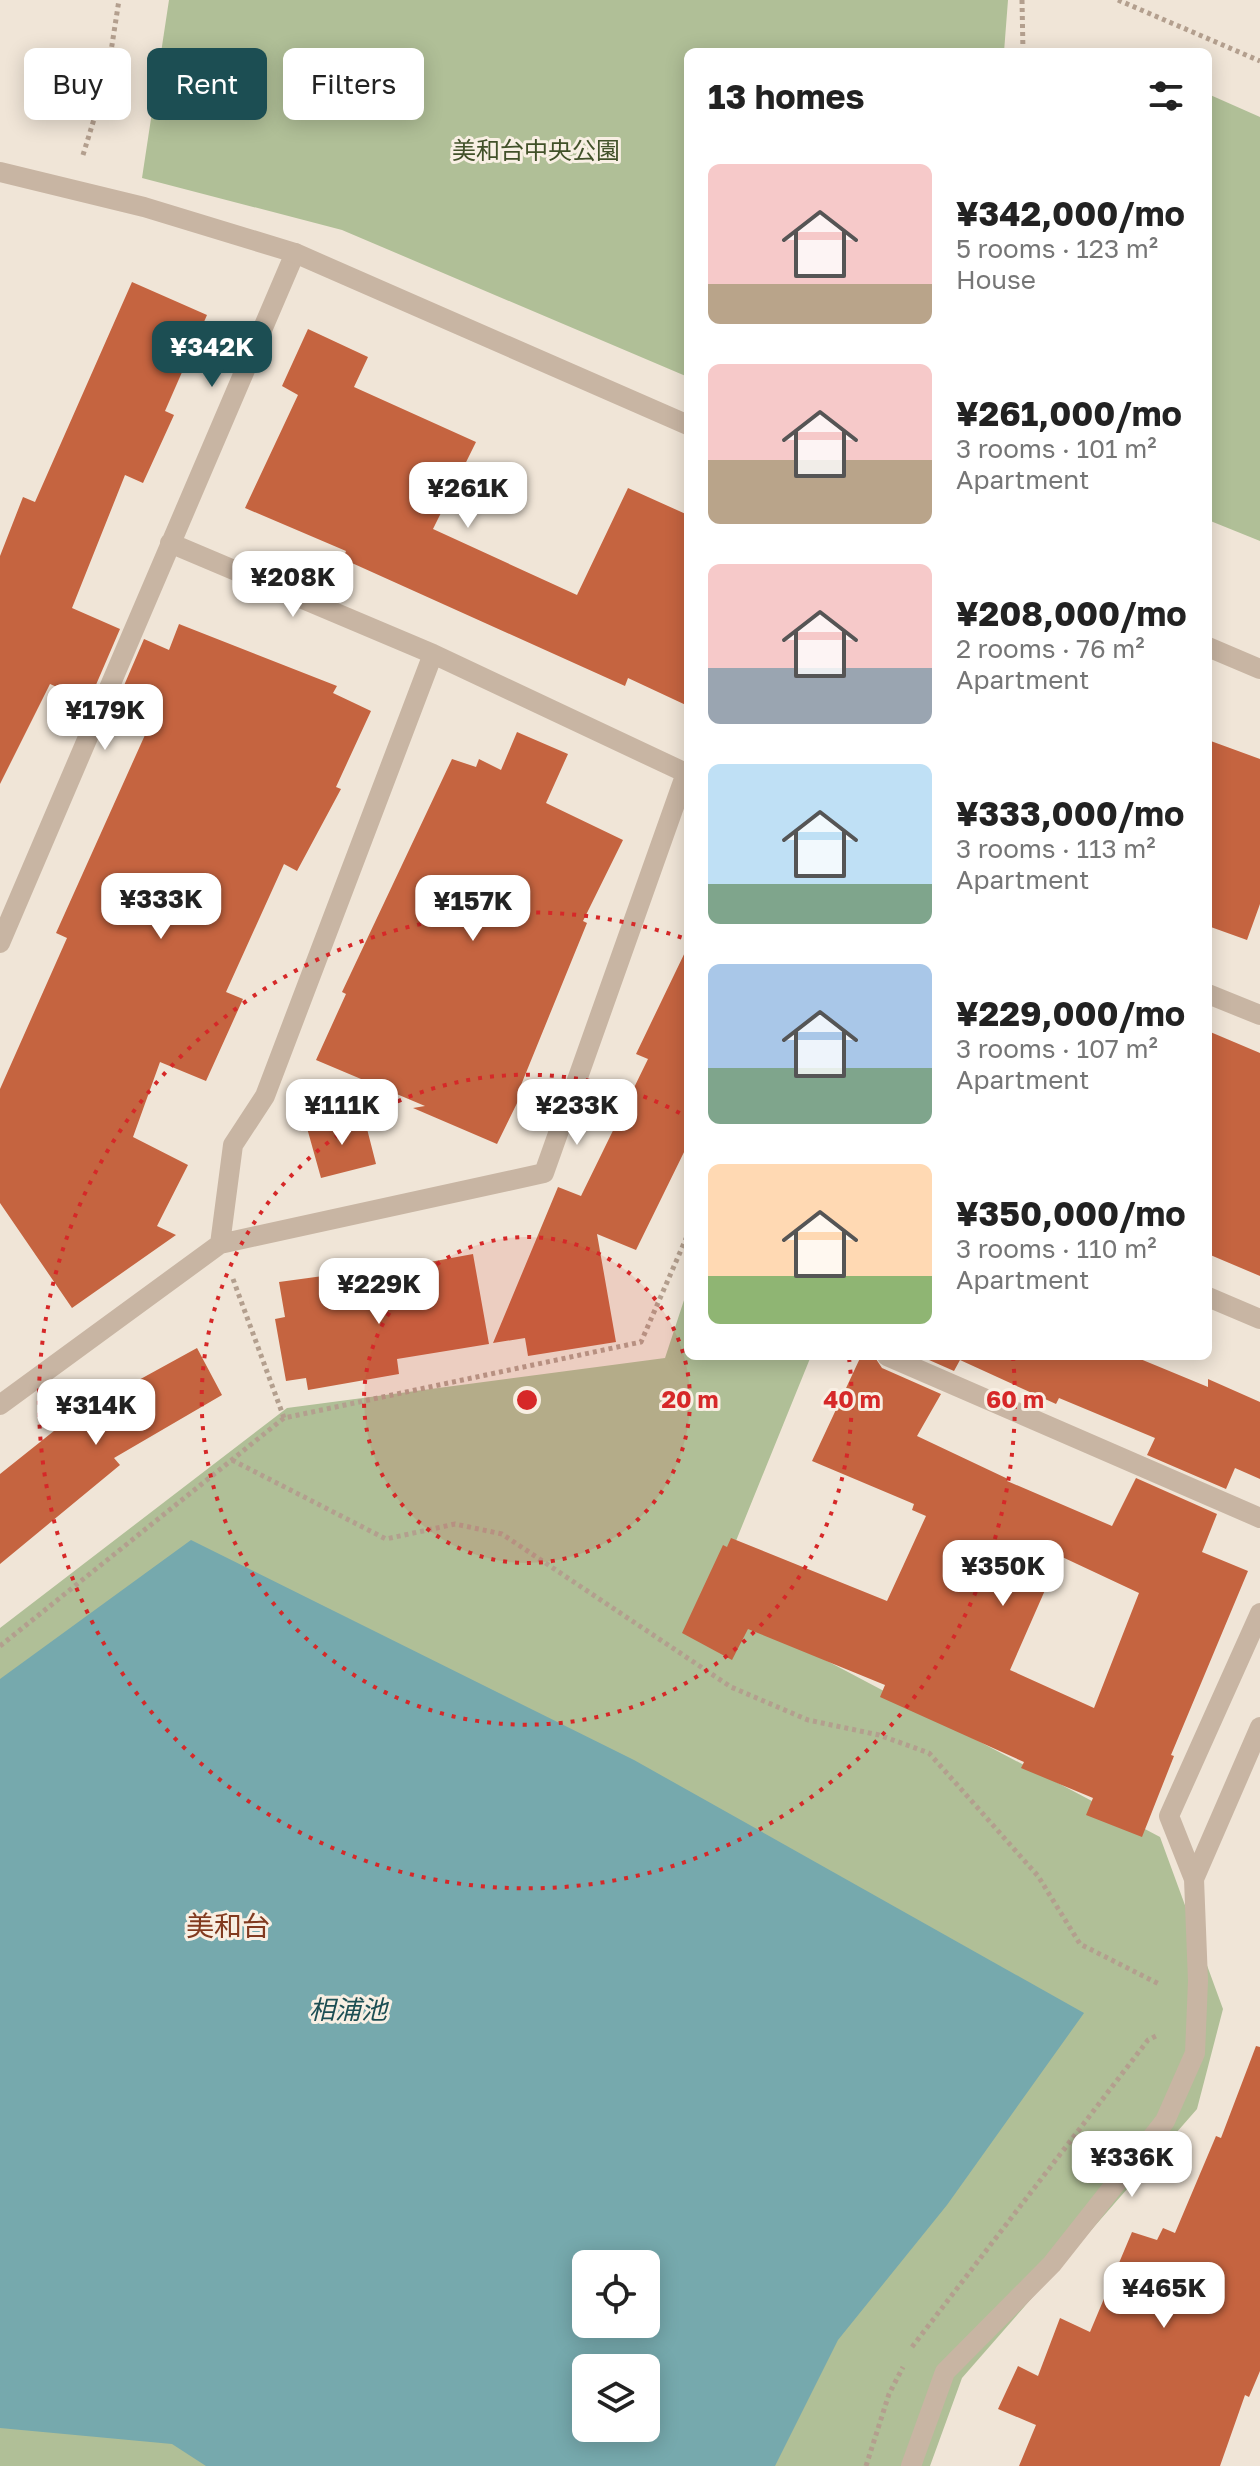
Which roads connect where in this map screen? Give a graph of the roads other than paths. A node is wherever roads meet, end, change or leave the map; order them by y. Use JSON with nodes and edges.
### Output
{"nodes":[{"id":1,"x":0,"y":172,"type":"edge"},
{"id":2,"x":295,"y":253,"type":"junction"},
{"id":3,"x":684,"y":423,"type":"edge"},
{"id":4,"x":170,"y":543,"type":"junction"},
{"id":5,"x":1212,"y":649,"type":"edge"},
{"id":6,"x":433,"y":654,"type":"junction"},
{"id":7,"x":1260,"y":669,"type":"edge"},
{"id":8,"x":684,"y":772,"type":"edge"},
{"id":9,"x":684,"y":779,"type":"edge"},
{"id":10,"x":0,"y":943,"type":"edge"},
{"id":11,"x":1212,"y":996,"type":"edge"},
{"id":12,"x":1260,"y":1015,"type":"edge"},
{"id":13,"x":220,"y":1244,"type":"junction"},
{"id":14,"x":1212,"y":1299,"type":"edge"},
{"id":15,"x":1260,"y":1319,"type":"edge"},
{"id":16,"x":896,"y":1360,"type":"edge"},
{"id":17,"x":0,"y":1405,"type":"edge"},
{"id":18,"x":1260,"y":1518,"type":"edge"},
{"id":19,"x":1260,"y":1613,"type":"edge"},
{"id":20,"x":1260,"y":1727,"type":"edge"},
{"id":21,"x":1194,"y":1879,"type":"junction"},
{"id":22,"x":911,"y":2466,"type":"edge"}],
"edges":[{"from":1,"to":2,"type":"street"},
{"from":2,"to":3,"type":"street"},
{"from":2,"to":4,"type":"street"},
{"from":4,"to":6,"type":"street"},
{"from":4,"to":10,"type":"street"},
{"from":5,"to":7,"type":"street"},
{"from":6,"to":8,"type":"street"},
{"from":6,"to":13,"type":"street"},
{"from":9,"to":13,"type":"street"},
{"from":11,"to":12,"type":"street"},
{"from":13,"to":17,"type":"street"},
{"from":14,"to":15,"type":"street"},
{"from":16,"to":18,"type":"street"},
{"from":19,"to":21,"type":"street"},
{"from":20,"to":21,"type":"street"},
{"from":21,"to":22,"type":"street"}]}
